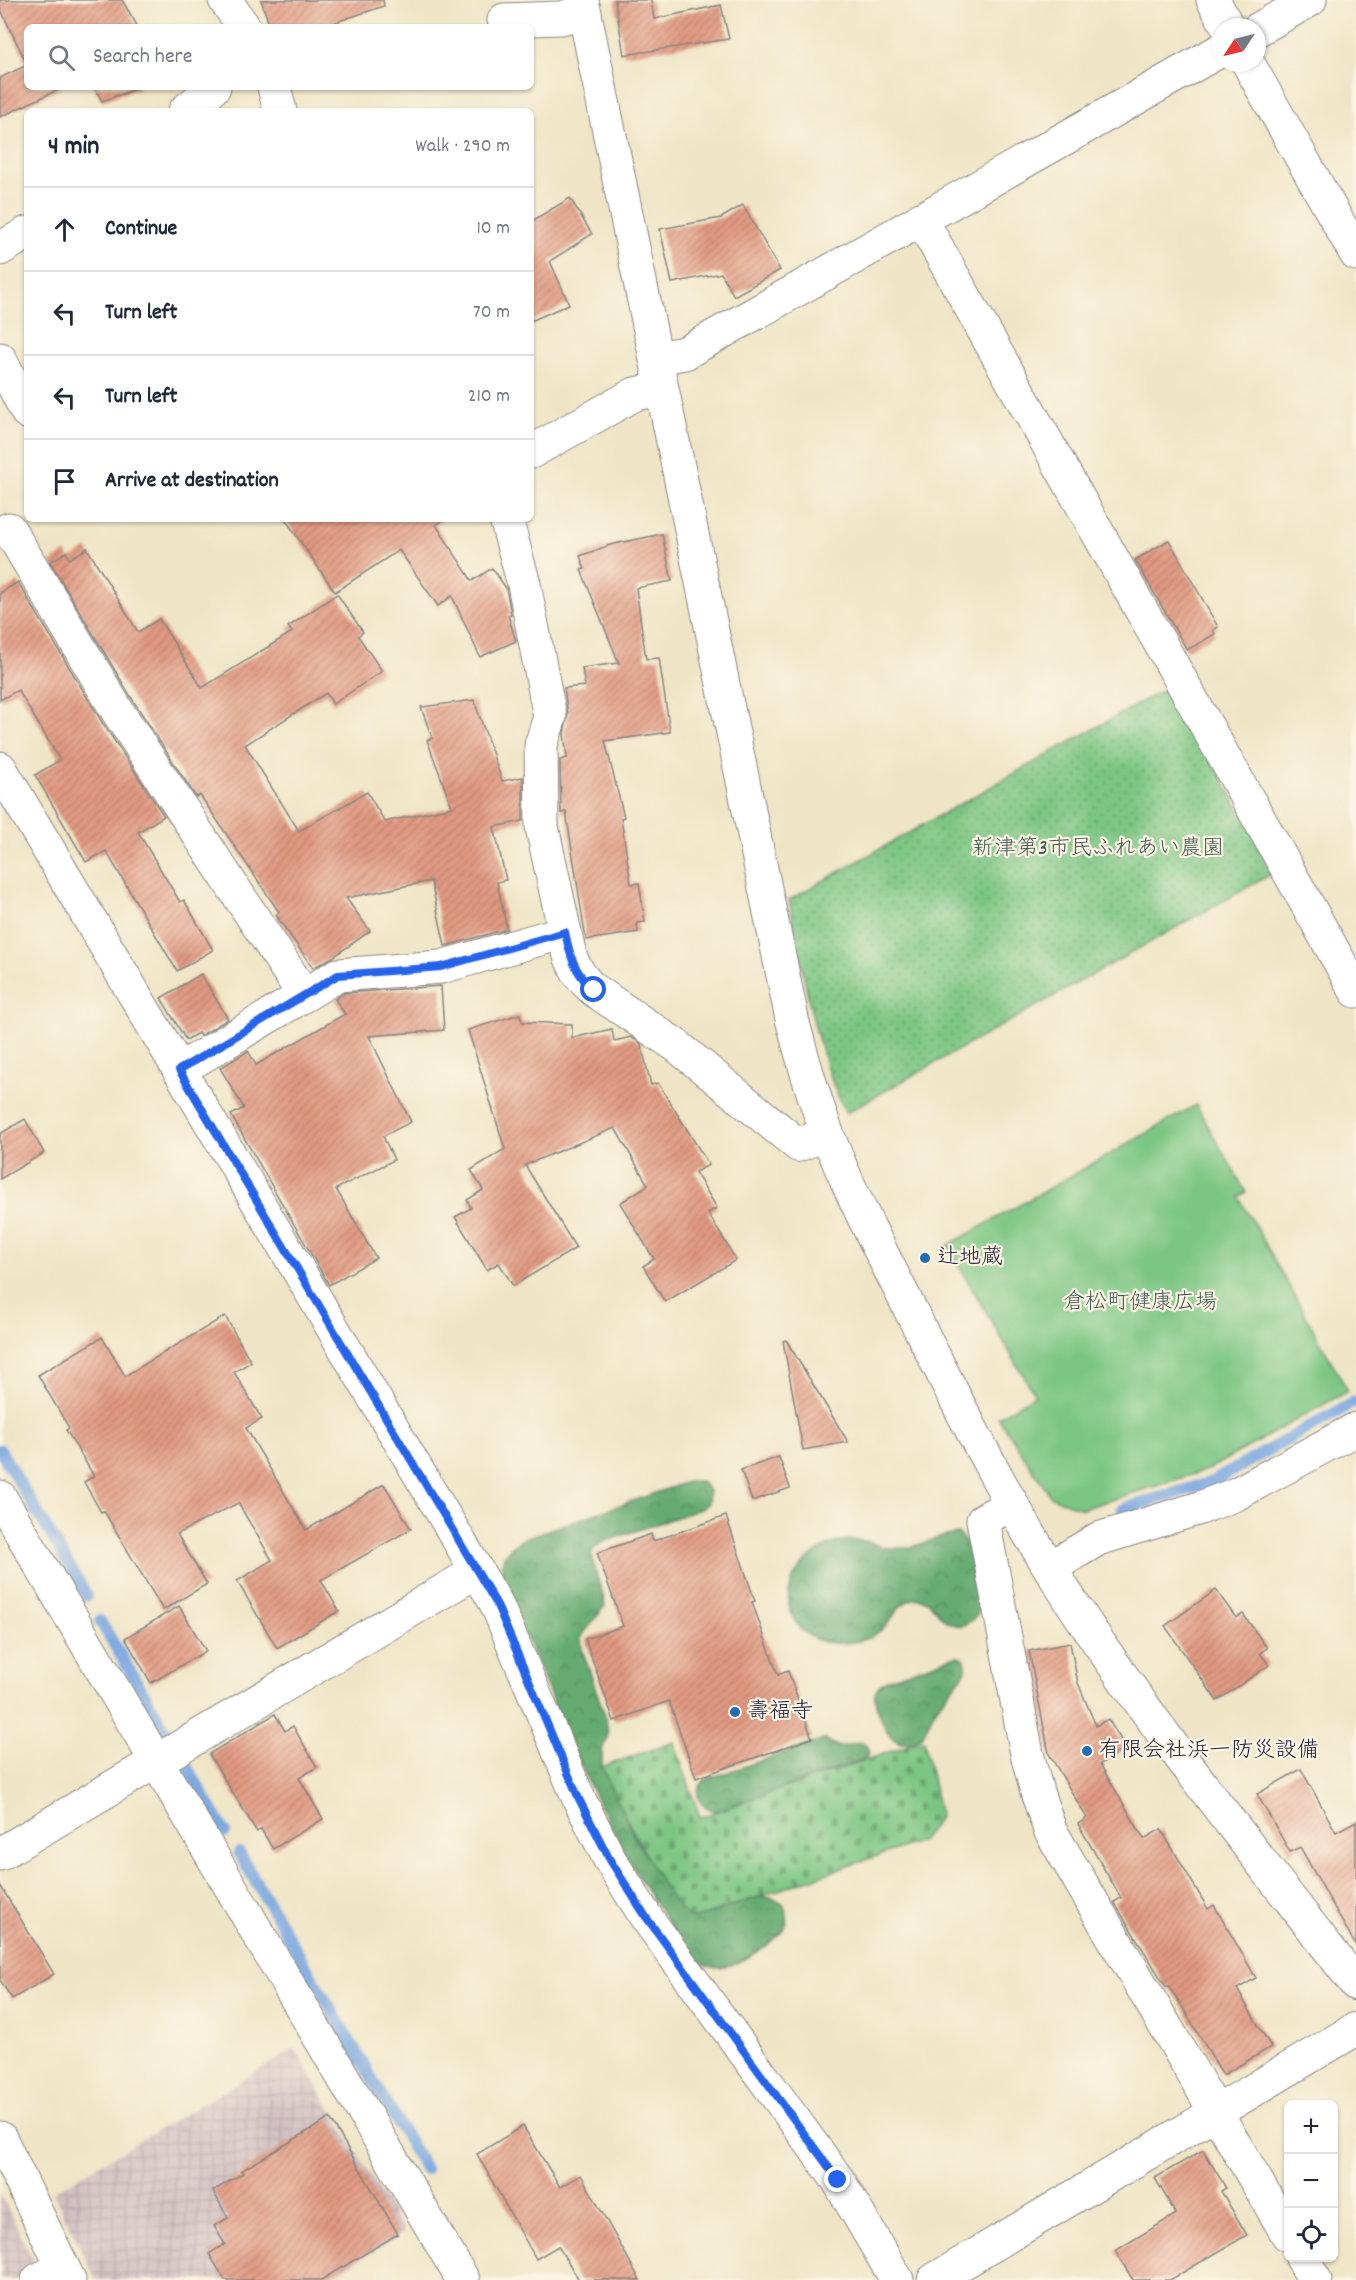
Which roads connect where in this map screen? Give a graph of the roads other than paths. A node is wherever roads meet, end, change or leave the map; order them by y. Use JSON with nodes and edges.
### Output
{"nodes":[{"id":1,"x":225,"y":0,"type":"edge"},
{"id":2,"x":1213,"y":0,"type":"edge"},
{"id":3,"x":1310,"y":0,"type":"edge"},
{"id":4,"x":584,"y":7,"type":"edge"},
{"id":5,"x":1223,"y":18,"type":"edge"},
{"id":6,"x":504,"y":20,"type":"dead end"},
{"id":7,"x":242,"y":24,"type":"edge"},
{"id":8,"x":1266,"y":25,"type":"edge"},
{"id":9,"x":1212,"y":55,"type":"edge"},
{"id":10,"x":1253,"y":72,"type":"edge"},
{"id":11,"x":210,"y":90,"type":"edge"},
{"id":12,"x":275,"y":90,"type":"edge"},
{"id":13,"x":189,"y":108,"type":"edge"},
{"id":14,"x":279,"y":108,"type":"edge"},
{"id":15,"x":921,"y":219,"type":"junction"},
{"id":16,"x":24,"y":235,"type":"edge"},
{"id":17,"x":0,"y":249,"type":"edge"},
{"id":18,"x":1356,"y":254,"type":"edge"},
{"id":19,"x":0,"y":359,"type":"edge"},
{"id":20,"x":659,"y":374,"type":"junction"},
{"id":21,"x":24,"y":406,"type":"edge"},
{"id":22,"x":534,"y":450,"type":"edge"},
{"id":23,"x":507,"y":522,"type":"edge"},
{"id":24,"x":13,"y":527,"type":"edge"},
{"id":25,"x":0,"y":768,"type":"edge"},
{"id":26,"x":565,"y":932,"type":"junction"},
{"id":27,"x":1356,"y":991,"type":"edge"},
{"id":28,"x":304,"y":995,"type":"junction"},
{"id":29,"x":179,"y":1070,"type":"junction"},
{"id":30,"x":827,"y":1134,"type":"junction"},
{"id":31,"x":1356,"y":1429,"type":"edge"},
{"id":32,"x":0,"y":1497,"type":"edge"},
{"id":33,"x":1011,"y":1504,"type":"junction"},
{"id":34,"x":1050,"y":1568,"type":"junction"},
{"id":35,"x":477,"y":1570,"type":"junction"},
{"id":36,"x":156,"y":1761,"type":"junction"},
{"id":37,"x":0,"y":1854,"type":"edge"},
{"id":38,"x":1356,"y":1984,"type":"edge"},
{"id":39,"x":1356,"y":2029,"type":"edge"},
{"id":40,"x":1216,"y":2113,"type":"junction"},
{"id":41,"x":0,"y":2138,"type":"edge"},
{"id":42,"x":1284,"y":2228,"type":"edge"},
{"id":43,"x":1304,"y":2262,"type":"edge"},
{"id":44,"x":57,"y":2276,"type":"edge"},
{"id":45,"x":463,"y":2280,"type":"edge"},
{"id":46,"x":897,"y":2280,"type":"edge"},
{"id":47,"x":934,"y":2280,"type":"edge"},
{"id":48,"x":1315,"y":2280,"type":"edge"}],
"edges":[{"from":1,"to":7,"type":"street"},
{"from":2,"to":5,"type":"street"},
{"from":3,"to":8,"type":"street"},
{"from":4,"to":6,"type":"street"},
{"from":4,"to":20,"type":"street"},
{"from":9,"to":15,"type":"street"},
{"from":10,"to":18,"type":"street"},
{"from":11,"to":13,"type":"street"},
{"from":12,"to":14,"type":"street"},
{"from":15,"to":20,"type":"street"},
{"from":15,"to":27,"type":"street"},
{"from":16,"to":17,"type":"street"},
{"from":19,"to":21,"type":"street"},
{"from":20,"to":22,"type":"street"},
{"from":20,"to":30,"type":"street"},
{"from":23,"to":26,"type":"street"},
{"from":24,"to":28,"type":"street"},
{"from":25,"to":29,"type":"street"},
{"from":26,"to":28,"type":"street"},
{"from":26,"to":30,"type":"street"},
{"from":28,"to":29,"type":"street"},
{"from":29,"to":35,"type":"street"},
{"from":30,"to":33,"type":"street"},
{"from":31,"to":34,"type":"street"},
{"from":32,"to":36,"type":"street"},
{"from":33,"to":34,"type":"street"},
{"from":33,"to":40,"type":"street"},
{"from":34,"to":38,"type":"street"},
{"from":35,"to":36,"type":"street"},
{"from":35,"to":46,"type":"street"},
{"from":36,"to":37,"type":"street"},
{"from":36,"to":45,"type":"street"},
{"from":39,"to":40,"type":"street"},
{"from":40,"to":42,"type":"street"},
{"from":40,"to":47,"type":"street"},
{"from":41,"to":44,"type":"street"},
{"from":43,"to":48,"type":"street"}]}
